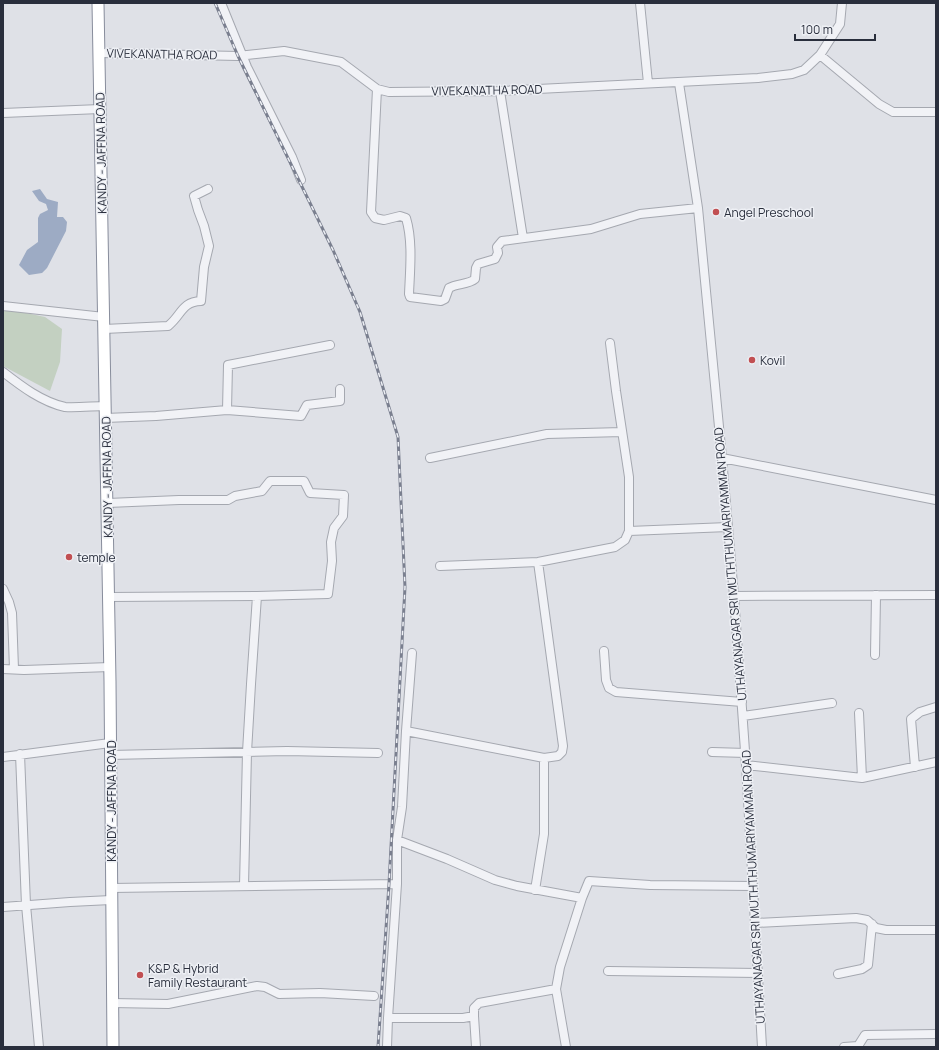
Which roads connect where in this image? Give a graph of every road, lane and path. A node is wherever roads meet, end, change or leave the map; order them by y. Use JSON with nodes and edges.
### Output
{"nodes":[{"id":1,"x":98,"y":3,"type":"edge"},
{"id":2,"x":221,"y":3,"type":"edge"},
{"id":3,"x":640,"y":3,"type":"edge"},
{"id":4,"x":842,"y":3,"type":"edge"},
{"id":5,"x":99,"y":53,"type":"junction"},
{"id":6,"x":820,"y":55,"type":"junction"},
{"id":7,"x":243,"y":56,"type":"junction"},
{"id":8,"x":648,"y":83,"type":"junction"},
{"id":9,"x":679,"y":83,"type":"junction"},
{"id":10,"x":377,"y":89,"type":"junction"},
{"id":11,"x":500,"y":92,"type":"junction"},
{"id":12,"x":100,"y":109,"type":"junction"},
{"id":13,"x":936,"y":112,"type":"edge"},
{"id":14,"x":3,"y":113,"type":"edge"},
{"id":15,"x":301,"y":180,"type":"dead end"},
{"id":16,"x":208,"y":189,"type":"dead end"},
{"id":17,"x":698,"y":208,"type":"junction"},
{"id":18,"x":523,"y":238,"type":"junction"},
{"id":19,"x":3,"y":306,"type":"edge"},
{"id":20,"x":104,"y":317,"type":"junction"},
{"id":21,"x":104,"y":328,"type":"junction"},
{"id":22,"x":610,"y":343,"type":"dead end"},
{"id":23,"x":330,"y":345,"type":"dead end"},
{"id":24,"x":3,"y":372,"type":"edge"},
{"id":25,"x":340,"y":388,"type":"dead end"},
{"id":26,"x":106,"y":406,"type":"junction"},
{"id":27,"x":227,"y":410,"type":"junction"},
{"id":28,"x":105,"y":418,"type":"junction"},
{"id":29,"x":622,"y":432,"type":"junction"},
{"id":30,"x":430,"y":458,"type":"dead end"},
{"id":31,"x":722,"y":458,"type":"junction"},
{"id":32,"x":936,"y":500,"type":"edge"},
{"id":33,"x":108,"y":503,"type":"junction"},
{"id":34,"x":728,"y":527,"type":"junction"},
{"id":35,"x":629,"y":531,"type":"junction"},
{"id":36,"x":538,"y":562,"type":"junction"},
{"id":37,"x":440,"y":566,"type":"dead end"},
{"id":38,"x":3,"y":589,"type":"edge"},
{"id":39,"x":876,"y":595,"type":"junction"},
{"id":40,"x":936,"y":595,"type":"edge"},
{"id":41,"x":109,"y":596,"type":"junction"},
{"id":42,"x":258,"y":596,"type":"junction"},
{"id":43,"x":734,"y":596,"type":"junction"},
{"id":44,"x":604,"y":651,"type":"dead end"},
{"id":45,"x":412,"y":653,"type":"dead end"},
{"id":46,"x":875,"y":654,"type":"dead end"},
{"id":47,"x":110,"y":667,"type":"junction"},
{"id":48,"x":3,"y":669,"type":"edge"},
{"id":49,"x":14,"y":669,"type":"junction"},
{"id":50,"x":742,"y":702,"type":"junction"},
{"id":51,"x":832,"y":703,"type":"dead end"},
{"id":52,"x":936,"y":707,"type":"edge"},
{"id":53,"x":858,"y":713,"type":"dead end"},
{"id":54,"x":743,"y":716,"type":"junction"},
{"id":55,"x":406,"y":731,"type":"junction"},
{"id":56,"x":110,"y":743,"type":"junction"},
{"id":57,"x":247,"y":752,"type":"junction"},
{"id":58,"x":712,"y":752,"type":"dead end"},
{"id":59,"x":378,"y":753,"type":"dead end"},
{"id":60,"x":746,"y":753,"type":"junction"},
{"id":61,"x":20,"y":754,"type":"junction"},
{"id":62,"x":110,"y":755,"type":"junction"},
{"id":63,"x":3,"y":757,"type":"edge"},
{"id":64,"x":544,"y":758,"type":"junction"},
{"id":65,"x":936,"y":762,"type":"edge"},
{"id":66,"x":746,"y":765,"type":"junction"},
{"id":67,"x":914,"y":767,"type":"junction"},
{"id":68,"x":862,"y":778,"type":"junction"},
{"id":69,"x":397,"y":840,"type":"junction"},
{"id":70,"x":397,"y":884,"type":"junction"},
{"id":71,"x":244,"y":886,"type":"junction"},
{"id":72,"x":753,"y":886,"type":"junction"},
{"id":73,"x":111,"y":888,"type":"junction"},
{"id":74,"x":535,"y":890,"type":"junction"},
{"id":75,"x":582,"y":898,"type":"junction"},
{"id":76,"x":111,"y":900,"type":"junction"},
{"id":77,"x":26,"y":905,"type":"junction"},
{"id":78,"x":3,"y":906,"type":"edge"},
{"id":79,"x":756,"y":923,"type":"junction"},
{"id":80,"x":872,"y":924,"type":"junction"},
{"id":81,"x":936,"y":930,"type":"edge"},
{"id":82,"x":608,"y":971,"type":"dead end"},
{"id":83,"x":758,"y":973,"type":"junction"},
{"id":84,"x":838,"y":974,"type":"dead end"},
{"id":85,"x":556,"y":989,"type":"junction"},
{"id":86,"x":374,"y":996,"type":"dead end"},
{"id":87,"x":112,"y":1003,"type":"junction"},
{"id":88,"x":474,"y":1016,"type":"junction"},
{"id":89,"x":388,"y":1018,"type":"junction"},
{"id":90,"x":936,"y":1034,"type":"edge"},
{"id":91,"x":39,"y":1047,"type":"edge"},
{"id":92,"x":113,"y":1047,"type":"edge"},
{"id":93,"x":387,"y":1047,"type":"edge"},
{"id":94,"x":476,"y":1047,"type":"edge"},
{"id":95,"x":566,"y":1047,"type":"edge"},
{"id":96,"x":762,"y":1047,"type":"edge"},
{"id":97,"x":844,"y":1047,"type":"edge"}],
"edges":[{"from":1,"to":5,"type":"highway","name":"KANDY - JAFFNA ROAD"},
{"from":2,"to":7,"type":"street"},
{"from":3,"to":8,"type":"street"},
{"from":4,"to":6,"type":"street","name":"VIVEKANATHA ROAD"},
{"from":5,"to":7,"type":"street","name":"VIVEKANATHA ROAD"},
{"from":5,"to":12,"type":"highway","name":"KANDY - JAFFNA ROAD"},
{"from":6,"to":9,"type":"street","name":"VIVEKANATHA ROAD"},
{"from":6,"to":13,"type":"street"},
{"from":7,"to":10,"type":"street","name":"VIVEKANATHA ROAD"},
{"from":7,"to":15,"type":"street"},
{"from":8,"to":9,"type":"street","name":"VIVEKANATHA ROAD"},
{"from":8,"to":11,"type":"street","name":"VIVEKANATHA ROAD"},
{"from":9,"to":17,"type":"street","name":"UTHAYANAGAR SRI MUTHTHUMARIYAMMAN ROAD"},
{"from":10,"to":11,"type":"street","name":"VIVEKANATHA ROAD"},
{"from":10,"to":18,"type":"street"},
{"from":11,"to":18,"type":"street"},
{"from":12,"to":14,"type":"street"},
{"from":12,"to":20,"type":"highway","name":"KANDY - JAFFNA ROAD"},
{"from":16,"to":21,"type":"street"},
{"from":17,"to":18,"type":"street"},
{"from":17,"to":31,"type":"street","name":"UTHAYANAGAR SRI MUTHTHUMARIYAMMAN ROAD"},
{"from":19,"to":20,"type":"street"},
{"from":20,"to":21,"type":"highway","name":"KANDY - JAFFNA ROAD"},
{"from":21,"to":26,"type":"highway","name":"KANDY - JAFFNA ROAD"},
{"from":22,"to":29,"type":"street"},
{"from":23,"to":27,"type":"street"},
{"from":24,"to":26,"type":"street"},
{"from":25,"to":27,"type":"street"},
{"from":26,"to":28,"type":"highway","name":"KANDY - JAFFNA ROAD"},
{"from":27,"to":28,"type":"street"},
{"from":28,"to":33,"type":"highway","name":"KANDY - JAFFNA ROAD"},
{"from":29,"to":30,"type":"street"},
{"from":29,"to":35,"type":"street"},
{"from":31,"to":32,"type":"street"},
{"from":31,"to":34,"type":"street","name":"UTHAYANAGAR SRI MUTHTHUMARIYAMMAN ROAD"},
{"from":33,"to":41,"type":"highway","name":"KANDY - JAFFNA ROAD"},
{"from":33,"to":42,"type":"street"},
{"from":34,"to":35,"type":"street"},
{"from":34,"to":43,"type":"street","name":"UTHAYANAGAR SRI MUTHTHUMARIYAMMAN ROAD"},
{"from":35,"to":36,"type":"street"},
{"from":36,"to":37,"type":"street"},
{"from":36,"to":64,"type":"street"},
{"from":38,"to":49,"type":"street"},
{"from":39,"to":40,"type":"street"},
{"from":39,"to":43,"type":"street"},
{"from":39,"to":46,"type":"street"},
{"from":41,"to":42,"type":"street"},
{"from":41,"to":47,"type":"highway","name":"KANDY - JAFFNA ROAD"},
{"from":42,"to":57,"type":"street"},
{"from":43,"to":50,"type":"street","name":"UTHAYANAGAR SRI MUTHTHUMARIYAMMAN ROAD"},
{"from":44,"to":50,"type":"street"},
{"from":45,"to":55,"type":"street"},
{"from":47,"to":49,"type":"street"},
{"from":47,"to":56,"type":"highway","name":"KANDY - JAFFNA ROAD"},
{"from":48,"to":49,"type":"street"},
{"from":50,"to":54,"type":"street","name":"UTHAYANAGAR SRI MUTHTHUMARIYAMMAN ROAD"},
{"from":51,"to":54,"type":"street"},
{"from":52,"to":67,"type":"street"},
{"from":53,"to":68,"type":"street"},
{"from":54,"to":60,"type":"street","name":"UTHAYANAGAR SRI MUTHTHUMARIYAMMAN ROAD"},
{"from":55,"to":64,"type":"street"},
{"from":55,"to":69,"type":"street"},
{"from":56,"to":61,"type":"street"},
{"from":56,"to":62,"type":"highway","name":"KANDY - JAFFNA ROAD"},
{"from":57,"to":59,"type":"street"},
{"from":57,"to":62,"type":"street"},
{"from":57,"to":71,"type":"street"},
{"from":58,"to":60,"type":"street"},
{"from":60,"to":66,"type":"street","name":"UTHAYANAGAR SRI MUTHTHUMARIYAMMAN ROAD"},
{"from":61,"to":63,"type":"street"},
{"from":61,"to":77,"type":"street"},
{"from":62,"to":73,"type":"highway","name":"KANDY - JAFFNA ROAD"},
{"from":64,"to":74,"type":"street"},
{"from":65,"to":67,"type":"street"},
{"from":66,"to":68,"type":"street"},
{"from":66,"to":72,"type":"street","name":"UTHAYANAGAR SRI MUTHTHUMARIYAMMAN ROAD"},
{"from":67,"to":68,"type":"street"},
{"from":69,"to":70,"type":"street"},
{"from":69,"to":74,"type":"street"},
{"from":70,"to":71,"type":"street"},
{"from":70,"to":89,"type":"street"},
{"from":71,"to":73,"type":"street"},
{"from":72,"to":75,"type":"street"},
{"from":72,"to":79,"type":"street","name":"UTHAYANAGAR SRI MUTHTHUMARIYAMMAN ROAD"},
{"from":73,"to":76,"type":"highway","name":"KANDY - JAFFNA ROAD"},
{"from":74,"to":75,"type":"street"},
{"from":75,"to":85,"type":"street"},
{"from":76,"to":77,"type":"street"},
{"from":76,"to":87,"type":"highway","name":"KANDY - JAFFNA ROAD"},
{"from":77,"to":78,"type":"street"},
{"from":77,"to":91,"type":"street"},
{"from":79,"to":80,"type":"street"},
{"from":79,"to":83,"type":"street","name":"UTHAYANAGAR SRI MUTHTHUMARIYAMMAN ROAD"},
{"from":80,"to":81,"type":"street"},
{"from":80,"to":84,"type":"street"},
{"from":82,"to":83,"type":"street"},
{"from":83,"to":96,"type":"street","name":"UTHAYANAGAR SRI MUTHTHUMARIYAMMAN ROAD"},
{"from":85,"to":88,"type":"street"},
{"from":85,"to":95,"type":"street"},
{"from":86,"to":87,"type":"street"},
{"from":87,"to":92,"type":"highway","name":"KANDY - JAFFNA ROAD"},
{"from":88,"to":89,"type":"street"},
{"from":88,"to":94,"type":"street"},
{"from":89,"to":93,"type":"street"},
{"from":90,"to":97,"type":"street"}]}
